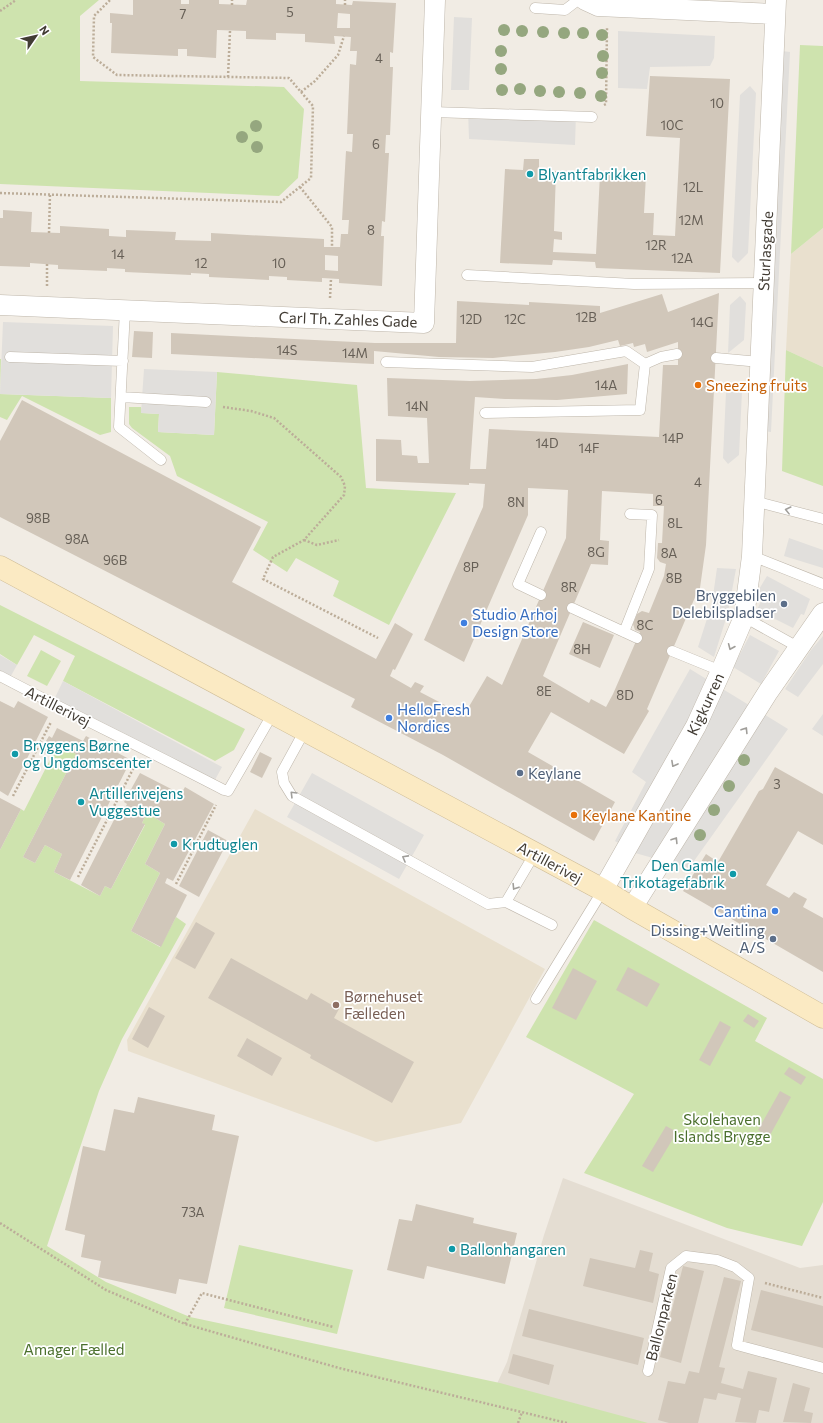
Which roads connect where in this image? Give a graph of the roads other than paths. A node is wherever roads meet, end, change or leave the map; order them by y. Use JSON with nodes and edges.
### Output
{"nodes":[{"id":1,"x":435,"y":0,"type":"edge"},
{"id":2,"x":578,"y":0,"type":"edge"},
{"id":3,"x":585,"y":0,"type":"edge"},
{"id":4,"x":775,"y":7,"type":"edge"},
{"id":5,"x":535,"y":8,"type":"dead end"},
{"id":6,"x":432,"y":112,"type":"junction"},
{"id":7,"x":592,"y":117,"type":"road end"},
{"id":8,"x":467,"y":274,"type":"dead end"},
{"id":9,"x":763,"y":283,"type":"junction"},
{"id":10,"x":0,"y":305,"type":"edge"},
{"id":11,"x":125,"y":310,"type":"junction"},
{"id":12,"x":677,"y":354,"type":"dead end"},
{"id":13,"x":10,"y":357,"type":"dead end"},
{"id":14,"x":716,"y":358,"type":"dead end"},
{"id":15,"x":123,"y":361,"type":"junction"},
{"id":16,"x":386,"y":362,"type":"dead end"},
{"id":17,"x":760,"y":362,"type":"junction"},
{"id":18,"x":645,"y":364,"type":"junction"},
{"id":19,"x":121,"y":397,"type":"junction"},
{"id":20,"x":206,"y":402,"type":"road end"},
{"id":21,"x":485,"y":413,"type":"dead end"},
{"id":22,"x":161,"y":460,"type":"dead end"},
{"id":23,"x":754,"y":501,"type":"junction"},
{"id":24,"x":630,"y":514,"type":"dead end"},
{"id":25,"x":823,"y":519,"type":"edge"},
{"id":26,"x":541,"y":532,"type":"dead end"},
{"id":27,"x":752,"y":556,"type":"junction"},
{"id":28,"x":0,"y":567,"type":"edge"},
{"id":29,"x":823,"y":584,"type":"edge"},
{"id":30,"x":541,"y":595,"type":"dead end"},
{"id":31,"x":572,"y":608,"type":"dead end"},
{"id":32,"x":823,"y":612,"type":"edge"},
{"id":33,"x":744,"y":617,"type":"junction"},
{"id":34,"x":624,"y":632,"type":"junction"},
{"id":35,"x":637,"y":638,"type":"dead end"},
{"id":36,"x":798,"y":647,"type":"junction"},
{"id":37,"x":672,"y":651,"type":"dead end"},
{"id":38,"x":721,"y":671,"type":"junction"},
{"id":39,"x":0,"y":676,"type":"edge"},
{"id":40,"x":273,"y":713,"type":"junction"},
{"id":41,"x":305,"y":730,"type":"junction"},
{"id":42,"x":534,"y":854,"type":"junction"},
{"id":43,"x":603,"y":890,"type":"junction"},
{"id":44,"x":506,"y":902,"type":"junction"},
{"id":45,"x":632,"y":908,"type":"junction"},
{"id":46,"x":552,"y":925,"type":"dead end"},
{"id":47,"x":536,"y":999,"type":"dead end"},
{"id":48,"x":823,"y":1017,"type":"edge"},
{"id":49,"x":823,"y":1368,"type":"edge"},
{"id":50,"x":648,"y":1371,"type":"dead end"}],
"edges":[{"from":1,"to":6,"type":"street","name":"Carl Th. Zahles Gade"},
{"from":2,"to":5,"type":"lane"},
{"from":3,"to":4,"type":"street"},
{"from":4,"to":9,"type":"street","name":"Sturlasgade"},
{"from":6,"to":7,"type":"lane"},
{"from":6,"to":11,"type":"street","name":"Carl Th. Zahles Gade"},
{"from":8,"to":9,"type":"lane"},
{"from":9,"to":17,"type":"street","name":"Sturlasgade"},
{"from":10,"to":11,"type":"street","name":"Carl Th. Zahles Gade"},
{"from":11,"to":15,"type":"lane"},
{"from":12,"to":18,"type":"lane"},
{"from":13,"to":15,"type":"lane"},
{"from":14,"to":17,"type":"lane"},
{"from":15,"to":19,"type":"lane"},
{"from":16,"to":18,"type":"lane"},
{"from":17,"to":23,"type":"street","name":"Sturlasgade"},
{"from":18,"to":21,"type":"lane"},
{"from":19,"to":20,"type":"lane"},
{"from":19,"to":22,"type":"lane"},
{"from":25,"to":23,"type":"lane","one_way":true},
{"from":23,"to":27,"type":"street","name":"Kigkurren"},
{"from":24,"to":34,"type":"lane"},
{"from":26,"to":30,"type":"lane"},
{"from":27,"to":29,"type":"lane"},
{"from":27,"to":33,"type":"street","name":"Kigkurren"},
{"from":28,"to":40,"type":"street","name":"Artillerivej"},
{"from":31,"to":34,"type":"lane"},
{"from":32,"to":36,"type":"street"},
{"from":33,"to":36,"type":"lane"},
{"from":33,"to":38,"type":"street","name":"Kigkurren","one_way":true},
{"from":34,"to":35,"type":"lane"},
{"from":45,"to":36,"type":"street","one_way":true},
{"from":37,"to":38,"type":"lane"},
{"from":38,"to":43,"type":"street","name":"Kigkurren","one_way":true},
{"from":39,"to":40,"type":"lane","name":"Artillerivej"},
{"from":40,"to":41,"type":"street","name":"Artillerivej"},
{"from":41,"to":42,"type":"street","name":"Artillerivej"},
{"from":44,"to":41,"type":"lane","one_way":true},
{"from":42,"to":43,"type":"street","name":"Artillerivej"},
{"from":42,"to":44,"type":"lane","one_way":true},
{"from":43,"to":45,"type":"street","name":"Artillerivej"},
{"from":43,"to":47,"type":"lane"},
{"from":44,"to":46,"type":"lane"},
{"from":45,"to":48,"type":"street","name":"Artillerivej"},
{"from":49,"to":50,"type":"lane","name":"Ballonparken"}]}
